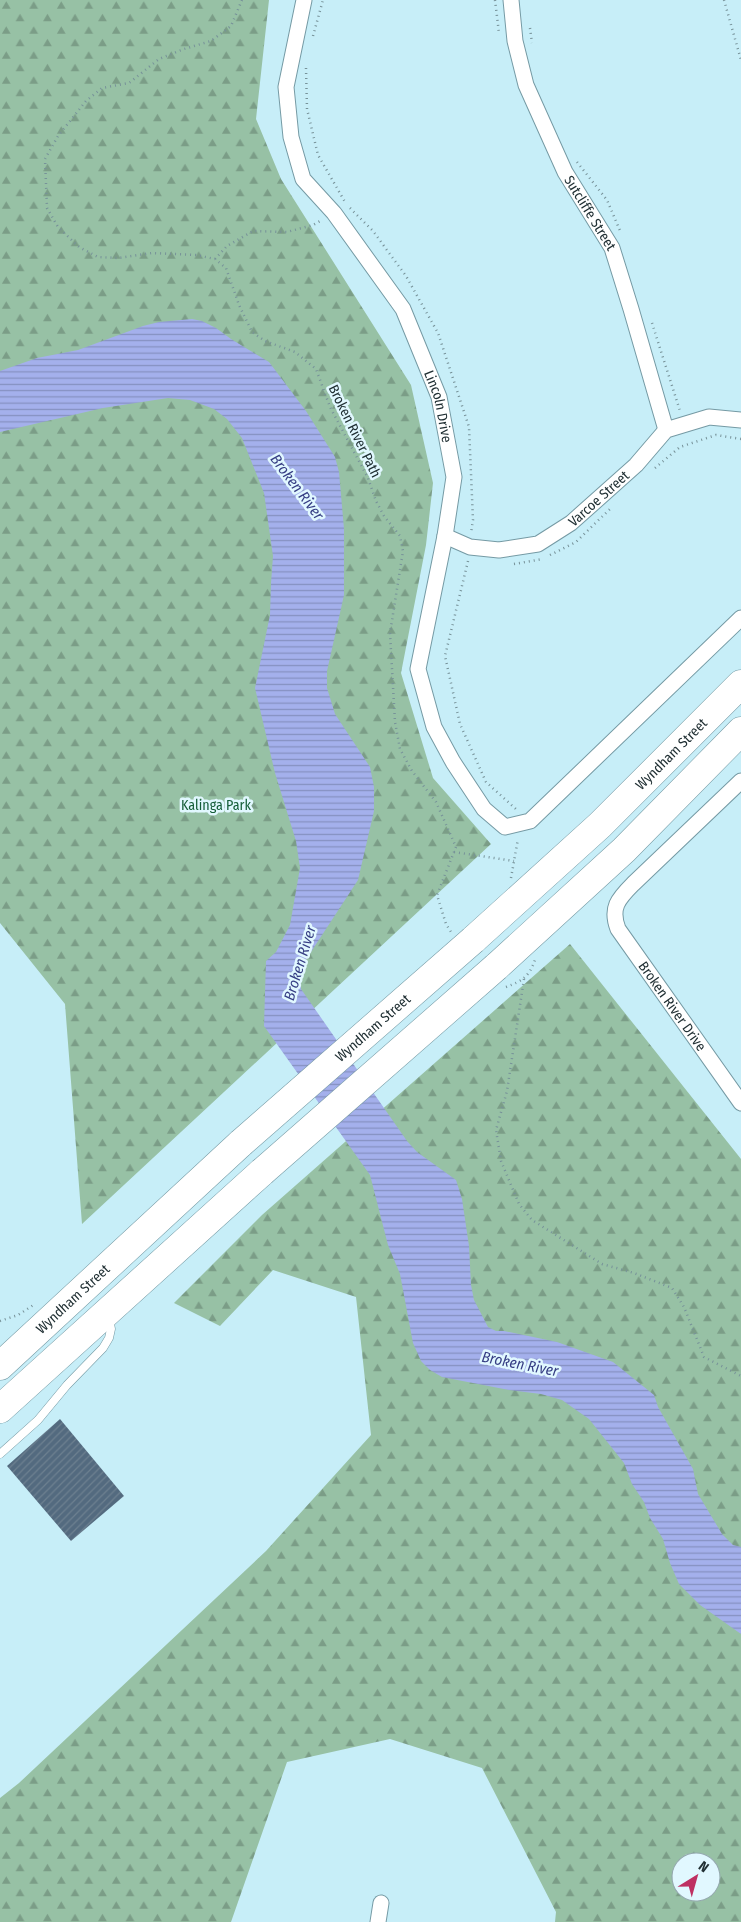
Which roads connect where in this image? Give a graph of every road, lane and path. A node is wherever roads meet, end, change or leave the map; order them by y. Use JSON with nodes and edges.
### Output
{"nodes":[{"id":1,"x":242,"y":0,"type":"edge"},
{"id":2,"x":304,"y":0,"type":"edge"},
{"id":3,"x":323,"y":0,"type":"edge"},
{"id":4,"x":495,"y":0,"type":"edge"},
{"id":5,"x":511,"y":0,"type":"edge"},
{"id":6,"x":724,"y":0,"type":"edge"},
{"id":7,"x":499,"y":34,"type":"dead end"},
{"id":8,"x":310,"y":44,"type":"dead end"},
{"id":9,"x":741,"y":60,"type":"edge"},
{"id":10,"x":306,"y":61,"type":"dead end"},
{"id":11,"x":340,"y":209,"type":"junction"},
{"id":12,"x":215,"y":259,"type":"junction"},
{"id":13,"x":741,"y":420,"type":"edge"},
{"id":14,"x":666,"y":430,"type":"junction"},
{"id":15,"x":472,"y":530,"type":"dead end"},
{"id":16,"x":480,"y":532,"type":"dead end"},
{"id":17,"x":445,"y":536,"type":"junction"},
{"id":18,"x":741,"y":618,"type":"edge"},
{"id":19,"x":741,"y":684,"type":"edge"},
{"id":20,"x":741,"y":731,"type":"edge"},
{"id":21,"x":741,"y":781,"type":"edge"},
{"id":22,"x":521,"y":823,"type":"junction"},
{"id":23,"x":454,"y":852,"type":"junction"},
{"id":24,"x":514,"y":861,"type":"junction"},
{"id":25,"x":511,"y":881,"type":"dead end"},
{"id":26,"x":464,"y":939,"type":"junction"},
{"id":27,"x":537,"y":954,"type":"dead end"},
{"id":28,"x":499,"y":977,"type":"junction"},
{"id":29,"x":524,"y":979,"type":"junction"},
{"id":30,"x":741,"y":1103,"type":"edge"},
{"id":31,"x":55,"y":1314,"type":"junction"},
{"id":32,"x":104,"y":1314,"type":"junction"},
{"id":33,"x":0,"y":1366,"type":"edge"},
{"id":34,"x":741,"y":1376,"type":"edge"},
{"id":35,"x":0,"y":1410,"type":"edge"},
{"id":36,"x":0,"y":1454,"type":"edge"},
{"id":37,"x":381,"y":1903,"type":"dead end"},
{"id":38,"x":378,"y":1922,"type":"edge"}],
"edges":[{"from":1,"to":12,"type":"path"},
{"from":2,"to":11,"type":"street","name":"Lincoln Drive"},
{"from":3,"to":8,"type":"path"},
{"from":4,"to":7,"type":"path"},
{"from":5,"to":14,"type":"street","name":"Sutcliffe Street"},
{"from":6,"to":9,"type":"path"},
{"from":10,"to":11,"type":"path"},
{"from":11,"to":12,"type":"path"},
{"from":11,"to":17,"type":"street","name":"Lincoln Drive"},
{"from":12,"to":23,"type":"path","name":"Broken River Path"},
{"from":13,"to":14,"type":"street"},
{"from":14,"to":17,"type":"street","name":"Varcoe Street"},
{"from":15,"to":16,"type":"path"},
{"from":17,"to":22,"type":"street","name":"Lincoln Drive"},
{"from":18,"to":22,"type":"street"},
{"from":19,"to":26,"type":"highway","name":"Wyndham Street"},
{"from":20,"to":28,"type":"highway"},
{"from":21,"to":30,"type":"street","name":"Broken River Drive"},
{"from":22,"to":24,"type":"path"},
{"from":23,"to":24,"type":"path"},
{"from":23,"to":26,"type":"path"},
{"from":24,"to":25,"type":"path"},
{"from":26,"to":31,"type":"highway","name":"Wyndham Street","bridge":true},
{"from":27,"to":29,"type":"path"},
{"from":28,"to":29,"type":"path"},
{"from":28,"to":32,"type":"highway","bridge":true},
{"from":29,"to":34,"type":"path"},
{"from":31,"to":32,"type":"highway"},
{"from":31,"to":33,"type":"highway","name":"Wyndham Street"},
{"from":32,"to":35,"type":"highway"},
{"from":32,"to":36,"type":"lane"},
{"from":37,"to":38,"type":"street"}]}
